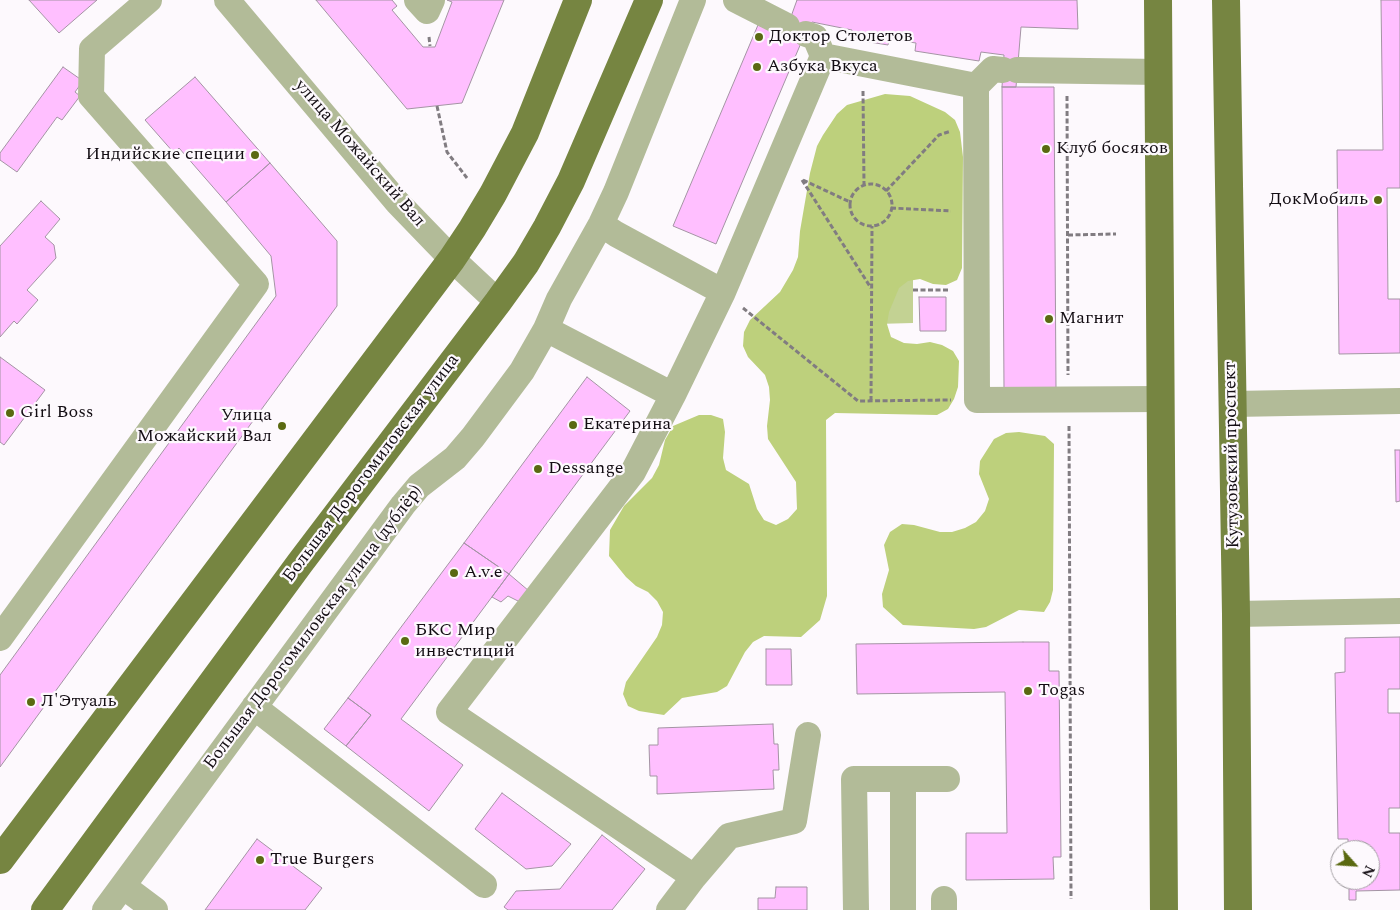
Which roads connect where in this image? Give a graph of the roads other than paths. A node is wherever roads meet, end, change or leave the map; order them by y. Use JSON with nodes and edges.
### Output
{"nodes":[{"id":1,"x":149,"y":0,"type":"edge"},
{"id":2,"x":227,"y":0,"type":"edge"},
{"id":3,"x":417,"y":0,"type":"edge"},
{"id":4,"x":432,"y":0,"type":"edge"},
{"id":5,"x":578,"y":0,"type":"edge"},
{"id":6,"x":649,"y":0,"type":"edge"},
{"id":7,"x":693,"y":0,"type":"edge"},
{"id":8,"x":736,"y":0,"type":"edge"},
{"id":9,"x":1158,"y":0,"type":"edge"},
{"id":10,"x":1226,"y":0,"type":"edge"},
{"id":11,"x":823,"y":56,"type":"junction"},
{"id":12,"x":1159,"y":72,"type":"junction"},
{"id":13,"x":976,"y":86,"type":"junction"},
{"id":14,"x":601,"y":224,"type":"junction"},
{"id":15,"x":452,"y":259,"type":"junction"},
{"id":16,"x":723,"y":292,"type":"junction"},
{"id":17,"x":498,"y":302,"type":"junction"},
{"id":18,"x":546,"y":329,"type":"junction"},
{"id":19,"x":673,"y":395,"type":"junction"},
{"id":20,"x":1161,"y":399,"type":"junction"},
{"id":21,"x":1400,"y":401,"type":"edge"},
{"id":22,"x":1233,"y":404,"type":"junction"},
{"id":23,"x":1400,"y":611,"type":"edge"},
{"id":24,"x":1236,"y":614,"type":"junction"},
{"id":25,"x":0,"y":638,"type":"edge"},
{"id":26,"x":254,"y":707,"type":"junction"},
{"id":27,"x":808,"y":735,"type":"dead end"},
{"id":28,"x":903,"y":779,"type":"junction"},
{"id":29,"x":947,"y":779,"type":"dead end"},
{"id":30,"x":0,"y":860,"type":"edge"},
{"id":31,"x":694,"y":877,"type":"junction"},
{"id":32,"x":484,"y":885,"type":"dead end"},
{"id":33,"x":123,"y":886,"type":"junction"},
{"id":34,"x":45,"y":910,"type":"edge"},
{"id":35,"x":105,"y":910,"type":"edge"},
{"id":36,"x":155,"y":910,"type":"edge"},
{"id":37,"x":669,"y":910,"type":"edge"},
{"id":38,"x":856,"y":910,"type":"edge"},
{"id":39,"x":903,"y":910,"type":"edge"},
{"id":40,"x":1164,"y":910,"type":"edge"},
{"id":41,"x":1238,"y":910,"type":"edge"}],
"edges":[{"from":1,"to":25,"type":"street"},
{"from":2,"to":15,"type":"street","name":"улица Можайский Вал"},
{"from":3,"to":4,"type":"street"},
{"from":5,"to":15,"type":"main road"},
{"from":6,"to":17,"type":"main road","name":"Большая Дорогомиловская улица"},
{"from":7,"to":14,"type":"street","name":"Большая Дорогомиловская улица (дублёр)"},
{"from":8,"to":11,"type":"street"},
{"from":9,"to":12,"type":"main road"},
{"from":10,"to":22,"type":"main road","name":"Кутузовский проспект"},
{"from":11,"to":13,"type":"street"},
{"from":11,"to":16,"type":"street"},
{"from":12,"to":13,"type":"street"},
{"from":12,"to":20,"type":"main road"},
{"from":13,"to":20,"type":"street"},
{"from":14,"to":16,"type":"street"},
{"from":14,"to":18,"type":"street","name":"Большая Дорогомиловская улица (дублёр)"},
{"from":15,"to":17,"type":"street","name":"улица Можайский Вал"},
{"from":15,"to":30,"type":"main road"},
{"from":16,"to":19,"type":"street"},
{"from":17,"to":34,"type":"main road","name":"Большая Дорогомиловская улица"},
{"from":18,"to":19,"type":"street"},
{"from":18,"to":26,"type":"street","name":"Большая Дорогомиловская улица (дублёр)"},
{"from":19,"to":31,"type":"street"},
{"from":20,"to":40,"type":"main road"},
{"from":21,"to":22,"type":"street"},
{"from":22,"to":24,"type":"main road","name":"Кутузовский проспект"},
{"from":23,"to":24,"type":"street"},
{"from":24,"to":41,"type":"main road","name":"Кутузовский проспект"},
{"from":26,"to":32,"type":"street"},
{"from":26,"to":33,"type":"street","name":"Большая Дорогомиловская улица (дублёр)"},
{"from":27,"to":31,"type":"street"},
{"from":28,"to":29,"type":"street"},
{"from":28,"to":38,"type":"street"},
{"from":28,"to":39,"type":"street"},
{"from":31,"to":37,"type":"street"},
{"from":33,"to":35,"type":"street","name":"Большая Дорогомиловская улица (дублёр)"},
{"from":33,"to":36,"type":"street"}]}
